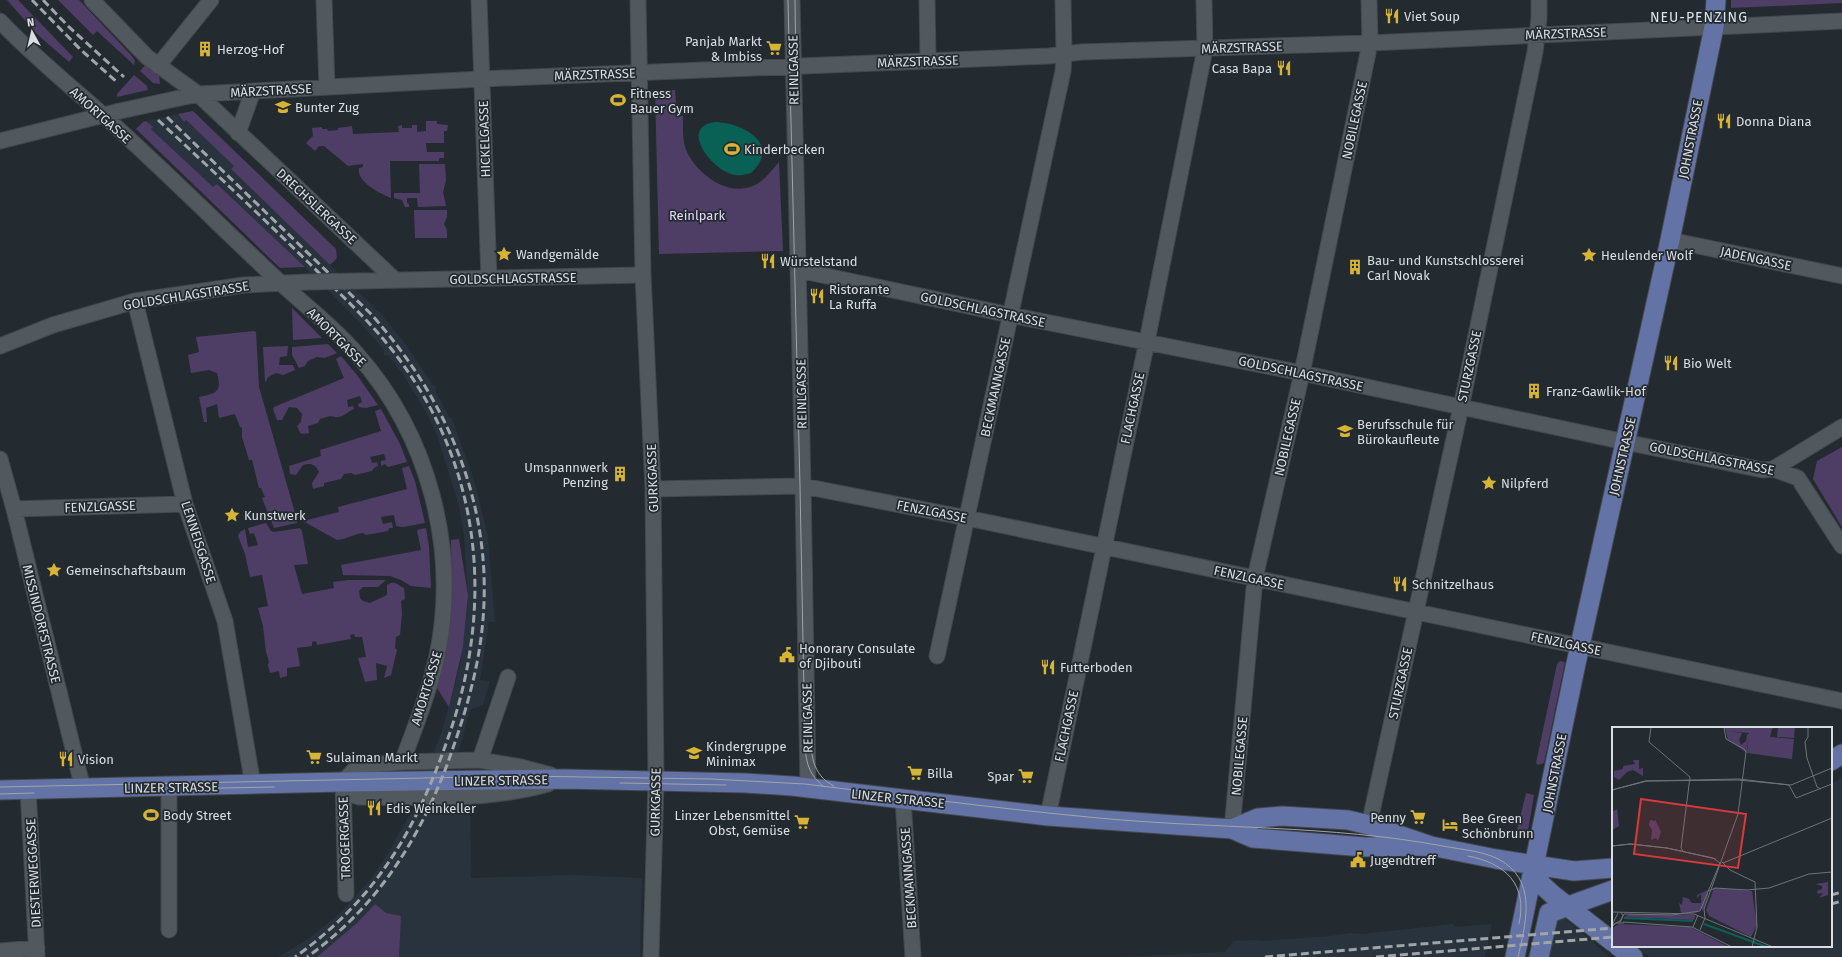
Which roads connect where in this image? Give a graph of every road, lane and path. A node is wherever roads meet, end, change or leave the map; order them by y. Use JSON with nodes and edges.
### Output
{"nodes":[{"id":1,"x":92,"y":0,"type":"edge"},
{"id":2,"x":211,"y":0,"type":"edge"},
{"id":3,"x":324,"y":0,"type":"edge"},
{"id":4,"x":479,"y":0,"type":"edge"},
{"id":5,"x":638,"y":0,"type":"edge"},
{"id":6,"x":792,"y":0,"type":"edge"},
{"id":7,"x":927,"y":0,"type":"edge"},
{"id":8,"x":1063,"y":0,"type":"edge"},
{"id":9,"x":1204,"y":0,"type":"edge"},
{"id":10,"x":1369,"y":0,"type":"edge"},
{"id":11,"x":1539,"y":0,"type":"edge"},
{"id":12,"x":1716,"y":0,"type":"edge"},
{"id":13,"x":0,"y":21,"type":"edge"},
{"id":14,"x":1842,"y":21,"type":"edge"},
{"id":15,"x":1714,"y":26,"type":"junction"},
{"id":16,"x":1538,"y":34,"type":"junction"},
{"id":17,"x":1370,"y":43,"type":"junction"},
{"id":18,"x":1205,"y":49,"type":"junction"},
{"id":19,"x":1064,"y":54,"type":"junction"},
{"id":20,"x":928,"y":60,"type":"junction"},
{"id":21,"x":158,"y":66,"type":"junction"},
{"id":22,"x":793,"y":66,"type":"junction"},
{"id":23,"x":640,"y":73,"type":"junction"},
{"id":24,"x":481,"y":79,"type":"junction"},
{"id":25,"x":327,"y":87,"type":"junction"},
{"id":26,"x":253,"y":91,"type":"junction"},
{"id":27,"x":198,"y":94,"type":"junction"},
{"id":28,"x":104,"y":116,"type":"junction"},
{"id":29,"x":238,"y":133,"type":"junction"},
{"id":30,"x":0,"y":141,"type":"edge"},
{"id":31,"x":1670,"y":240,"type":"junction"},
{"id":32,"x":798,"y":270,"type":"junction"},
{"id":33,"x":643,"y":275,"type":"junction"},
{"id":34,"x":1842,"y":276,"type":"edge"},
{"id":35,"x":489,"y":278,"type":"junction"},
{"id":36,"x":395,"y":280,"type":"junction"},
{"id":37,"x":280,"y":282,"type":"junction"},
{"id":38,"x":135,"y":301,"type":"junction"},
{"id":39,"x":1010,"y":315,"type":"junction"},
{"id":40,"x":1147,"y":341,"type":"junction"},
{"id":41,"x":0,"y":346,"type":"edge"},
{"id":42,"x":1302,"y":373,"type":"junction"},
{"id":43,"x":1461,"y":407,"type":"junction"},
{"id":44,"x":1842,"y":427,"type":"edge"},
{"id":45,"x":1625,"y":442,"type":"junction"},
{"id":46,"x":0,"y":459,"type":"edge"},
{"id":47,"x":1773,"y":469,"type":"junction"},
{"id":48,"x":803,"y":486,"type":"junction"},
{"id":49,"x":653,"y":489,"type":"junction"},
{"id":50,"x":185,"y":504,"type":"junction"},
{"id":51,"x":14,"y":509,"type":"junction"},
{"id":52,"x":967,"y":518,"type":"junction"},
{"id":53,"x":1842,"y":546,"type":"edge"},
{"id":54,"x":1103,"y":547,"type":"junction"},
{"id":55,"x":1255,"y":578,"type":"junction"},
{"id":56,"x":1415,"y":612,"type":"junction"},
{"id":57,"x":1580,"y":646,"type":"junction"},
{"id":58,"x":937,"y":656,"type":"dead end"},
{"id":59,"x":508,"y":677,"type":"dead end"},
{"id":60,"x":1842,"y":701,"type":"edge"},
{"id":61,"x":1842,"y":754,"type":"edge"},
{"id":62,"x":480,"y":760,"type":"junction"},
{"id":63,"x":1832,"y":760,"type":"edge"},
{"id":64,"x":402,"y":762,"type":"junction"},
{"id":65,"x":564,"y":779,"type":"junction"},
{"id":66,"x":656,"y":781,"type":"junction"},
{"id":67,"x":342,"y":782,"type":"junction"},
{"id":68,"x":253,"y":785,"type":"junction"},
{"id":69,"x":168,"y":787,"type":"junction"},
{"id":70,"x":808,"y":788,"type":"junction"},
{"id":71,"x":83,"y":789,"type":"junction"},
{"id":72,"x":0,"y":790,"type":"edge"},
{"id":73,"x":28,"y":790,"type":"junction"},
{"id":74,"x":903,"y":799,"type":"junction"},
{"id":75,"x":1048,"y":816,"type":"junction"},
{"id":76,"x":1369,"y":825,"type":"junction"},
{"id":77,"x":1232,"y":829,"type":"junction"},
{"id":78,"x":1431,"y":846,"type":"junction"},
{"id":79,"x":1534,"y":865,"type":"junction"},
{"id":80,"x":1612,"y":868,"type":"edge"},
{"id":81,"x":1612,"y":890,"type":"edge"},
{"id":82,"x":346,"y":894,"type":"dead end"},
{"id":83,"x":1566,"y":906,"type":"junction"},
{"id":84,"x":169,"y":930,"type":"dead end"},
{"id":85,"x":1612,"y":941,"type":"edge"},
{"id":86,"x":1619,"y":947,"type":"edge"},
{"id":87,"x":0,"y":951,"type":"edge"},
{"id":88,"x":37,"y":952,"type":"edge"},
{"id":89,"x":651,"y":957,"type":"edge"},
{"id":90,"x":913,"y":957,"type":"edge"},
{"id":91,"x":1515,"y":957,"type":"edge"},
{"id":92,"x":1539,"y":957,"type":"edge"},
{"id":93,"x":1633,"y":957,"type":"edge"}],
"edges":[{"from":1,"to":21,"type":"street","name":"DRECHSLERGASSE"},
{"from":2,"to":21,"type":"street"},
{"from":3,"to":25,"type":"street"},
{"from":4,"to":24,"type":"street","name":"HICKELGASSE"},
{"from":5,"to":23,"type":"street","name":"GURKGASSE"},
{"from":6,"to":22,"type":"street","name":"REINLGASSE"},
{"from":7,"to":20,"type":"street"},
{"from":8,"to":19,"type":"street","name":"BECKMANNGASSE"},
{"from":9,"to":18,"type":"street","name":"FLACHGASSE"},
{"from":10,"to":17,"type":"street","name":"NOBILEGASSE"},
{"from":11,"to":16,"type":"street","name":"STURZGASSE"},
{"from":12,"to":15,"type":"main road","name":"JOHNSTRASSE"},
{"from":13,"to":28,"type":"street","name":"AMORTGASSE"},
{"from":14,"to":15,"type":"street","name":"MÄRZSTRASSE"},
{"from":15,"to":16,"type":"street","name":"MÄRZSTRASSE"},
{"from":15,"to":31,"type":"main road","name":"JOHNSTRASSE"},
{"from":16,"to":17,"type":"street","name":"MÄRZSTRASSE"},
{"from":16,"to":43,"type":"street","name":"STURZGASSE"},
{"from":17,"to":18,"type":"street","name":"MÄRZSTRASSE"},
{"from":17,"to":42,"type":"street","name":"NOBILEGASSE"},
{"from":18,"to":19,"type":"street","name":"MÄRZSTRASSE"},
{"from":18,"to":40,"type":"street","name":"FLACHGASSE"},
{"from":19,"to":20,"type":"street","name":"MÄRZSTRASSE"},
{"from":19,"to":39,"type":"street","name":"BECKMANNGASSE"},
{"from":20,"to":22,"type":"street","name":"MÄRZSTRASSE"},
{"from":21,"to":27,"type":"street","name":"DRECHSLERGASSE"},
{"from":22,"to":23,"type":"street","name":"MÄRZSTRASSE"},
{"from":22,"to":32,"type":"street","name":"REINLGASSE"},
{"from":23,"to":24,"type":"street","name":"MÄRZSTRASSE"},
{"from":23,"to":33,"type":"street","name":"GURKGASSE"},
{"from":24,"to":25,"type":"street","name":"MÄRZSTRASSE"},
{"from":24,"to":35,"type":"street","name":"HICKELGASSE"},
{"from":25,"to":26,"type":"street","name":"MÄRZSTRASSE"},
{"from":26,"to":27,"type":"street","name":"MÄRZSTRASSE"},
{"from":26,"to":29,"type":"street"},
{"from":27,"to":28,"type":"street","name":"MÄRZSTRASSE"},
{"from":27,"to":29,"type":"street","name":"DRECHSLERGASSE"},
{"from":28,"to":30,"type":"street","name":"MÄRZSTRASSE"},
{"from":28,"to":37,"type":"street","name":"AMORTGASSE"},
{"from":29,"to":36,"type":"street","name":"DRECHSLERGASSE"},
{"from":31,"to":34,"type":"street","name":"JADENGASSE"},
{"from":31,"to":45,"type":"main road","name":"JOHNSTRASSE"},
{"from":32,"to":39,"type":"street","name":"GOLDSCHLAGSTRASSE"},
{"from":32,"to":48,"type":"street","name":"REINLGASSE"},
{"from":33,"to":35,"type":"street","name":"GOLDSCHLAGSTRASSE"},
{"from":33,"to":49,"type":"street","name":"GURKGASSE"},
{"from":35,"to":36,"type":"street","name":"GOLDSCHLAGSTRASSE"},
{"from":36,"to":37,"type":"street","name":"GOLDSCHLAGSTRASSE","bridge":true},
{"from":37,"to":38,"type":"street","name":"GOLDSCHLAGSTRASSE"},
{"from":37,"to":64,"type":"street","name":"AMORTGASSE"},
{"from":38,"to":41,"type":"street","name":"GOLDSCHLAGSTRASSE"},
{"from":38,"to":50,"type":"street","name":"LENNEISGASSE"},
{"from":39,"to":40,"type":"street","name":"GOLDSCHLAGSTRASSE"},
{"from":39,"to":52,"type":"street","name":"BECKMANNGASSE"},
{"from":40,"to":42,"type":"street","name":"GOLDSCHLAGSTRASSE"},
{"from":40,"to":54,"type":"street","name":"FLACHGASSE"},
{"from":42,"to":43,"type":"street","name":"GOLDSCHLAGSTRASSE"},
{"from":42,"to":55,"type":"street","name":"NOBILEGASSE"},
{"from":43,"to":45,"type":"street","name":"GOLDSCHLAGSTRASSE"},
{"from":43,"to":56,"type":"street","name":"STURZGASSE"},
{"from":44,"to":47,"type":"street"},
{"from":45,"to":47,"type":"street","name":"GOLDSCHLAGSTRASSE"},
{"from":45,"to":57,"type":"main road","name":"JOHNSTRASSE"},
{"from":46,"to":51,"type":"street","name":"MISSINDORFSTRASSE"},
{"from":47,"to":53,"type":"street","name":"GOLDSCHLAGSTRASSE"},
{"from":48,"to":49,"type":"street","name":"FENZLGASSE"},
{"from":48,"to":52,"type":"street","name":"FENZLGASSE"},
{"from":48,"to":70,"type":"street","name":"REINLGASSE"},
{"from":49,"to":66,"type":"street","name":"GURKGASSE"},
{"from":50,"to":51,"type":"street","name":"FENZLGASSE"},
{"from":50,"to":68,"type":"street","name":"LENNEISGASSE"},
{"from":51,"to":71,"type":"street","name":"MISSINDORFSTRASSE"},
{"from":52,"to":54,"type":"street","name":"FENZLGASSE"},
{"from":52,"to":58,"type":"street","name":"BECKMANNGASSE"},
{"from":54,"to":55,"type":"street","name":"FENZLGASSE"},
{"from":54,"to":75,"type":"street","name":"FLACHGASSE"},
{"from":55,"to":56,"type":"street","name":"FENZLGASSE"},
{"from":55,"to":77,"type":"street","name":"NOBILEGASSE"},
{"from":56,"to":57,"type":"street","name":"FENZLGASSE"},
{"from":56,"to":76,"type":"street","name":"STURZGASSE"},
{"from":57,"to":60,"type":"street","name":"FENZLGASSE"},
{"from":57,"to":79,"type":"main road","name":"JOHNSTRASSE"},
{"from":59,"to":62,"type":"street"},
{"from":61,"to":63,"type":"main road"},
{"from":62,"to":64,"type":"street","name":"LINZER STRASSE"},
{"from":62,"to":65,"type":"street","name":"LINZER STRASSE"},
{"from":64,"to":67,"type":"street","name":"LINZER STRASSE"},
{"from":65,"to":66,"type":"main road","name":"LINZER STRASSE"},
{"from":65,"to":67,"type":"main road","name":"LINZER STRASSE"},
{"from":66,"to":70,"type":"main road","name":"LINZER STRASSE"},
{"from":66,"to":89,"type":"street","name":"GURKGASSE"},
{"from":67,"to":68,"type":"main road","name":"LINZER STRASSE"},
{"from":67,"to":82,"type":"street","name":"TROGERGASSE"},
{"from":68,"to":69,"type":"main road","name":"LINZER STRASSE"},
{"from":69,"to":71,"type":"main road","name":"LINZER STRASSE"},
{"from":69,"to":84,"type":"street"},
{"from":70,"to":74,"type":"main road","name":"LINZER STRASSE"},
{"from":71,"to":73,"type":"main road","name":"LINZER STRASSE"},
{"from":72,"to":73,"type":"main road","name":"LINZER STRASSE"},
{"from":73,"to":88,"type":"street","name":"DIESTERWEGGASSE"},
{"from":74,"to":75,"type":"main road","name":"LINZER STRASSE"},
{"from":74,"to":90,"type":"street","name":"BECKMANNGASSE"},
{"from":75,"to":77,"type":"main road","name":"LINZER STRASSE"},
{"from":76,"to":77,"type":"main road","name":"LINZER STRASSE"},
{"from":76,"to":78,"type":"main road","name":"LINZER STRASSE"},
{"from":77,"to":78,"type":"main road","name":"LINZER STRASSE"},
{"from":78,"to":79,"type":"main road","name":"LINZER STRASSE"},
{"from":79,"to":80,"type":"main road","name":"LINZER STRASSE"},
{"from":79,"to":83,"type":"main road"},
{"from":79,"to":91,"type":"main road","name":"JOHNSTRASSE"},
{"from":81,"to":83,"type":"main road"},
{"from":83,"to":85,"type":"main road"},
{"from":83,"to":92,"type":"main road"},
{"from":86,"to":93,"type":"main road"},
{"from":87,"to":88,"type":"street"}]}
